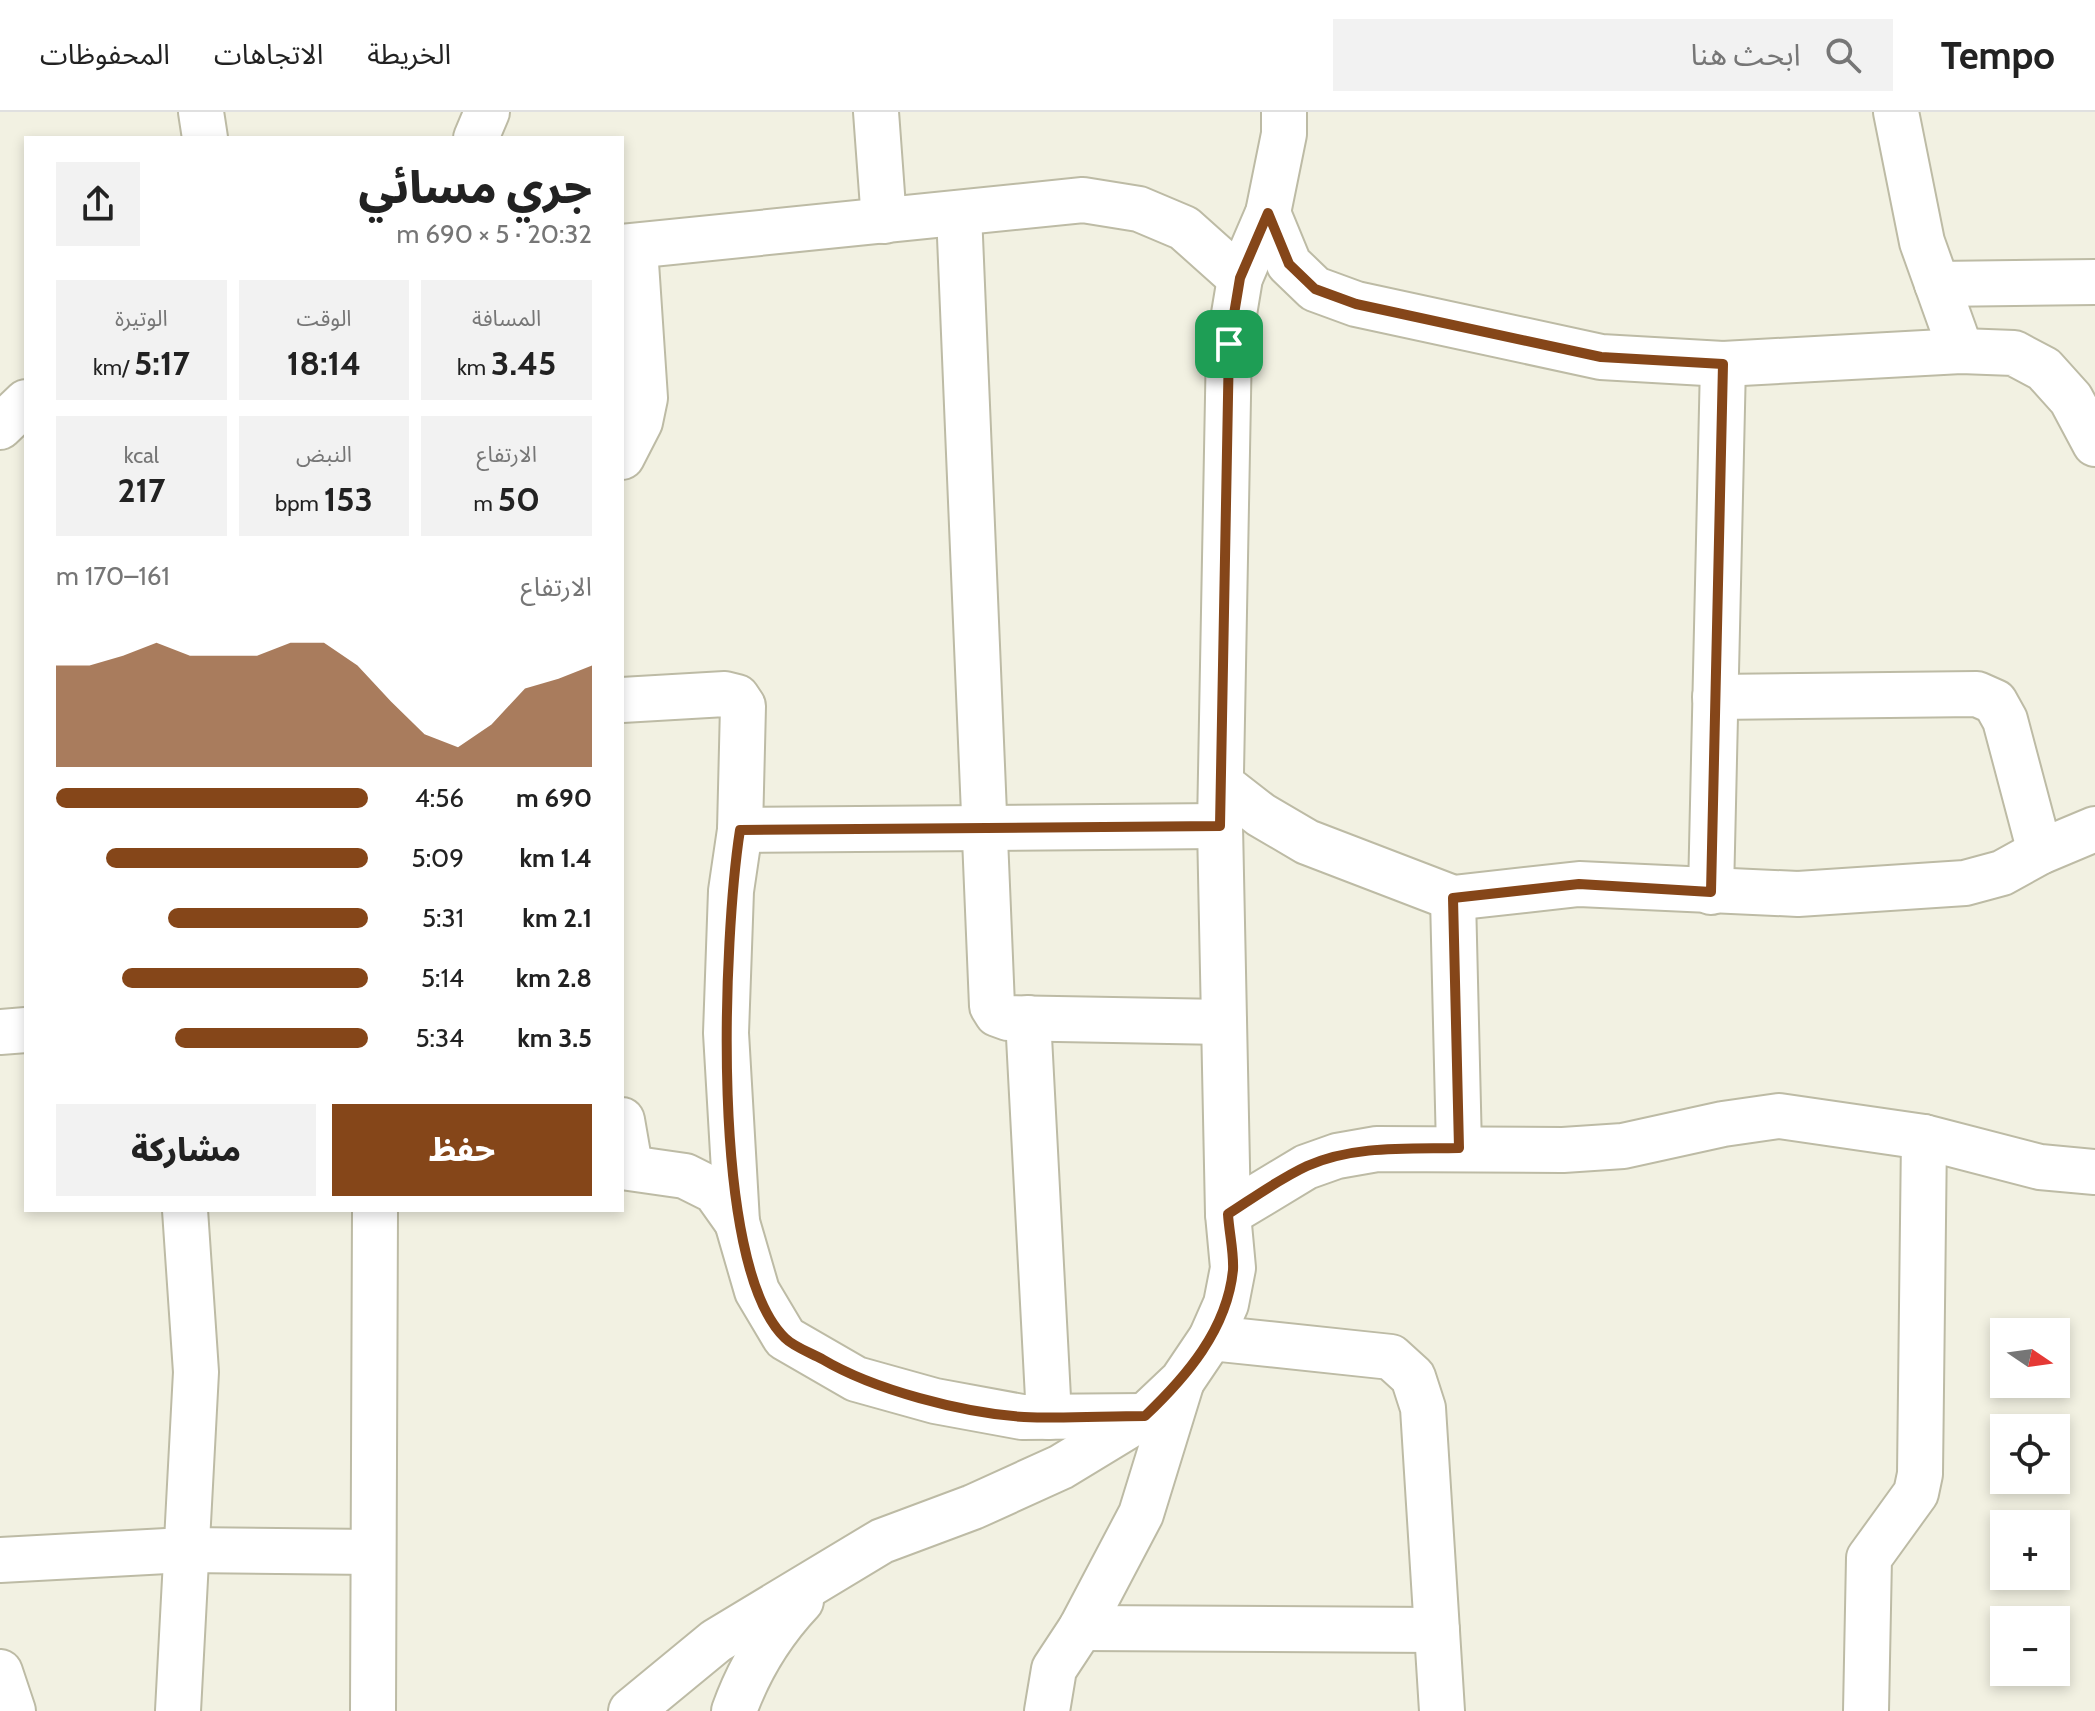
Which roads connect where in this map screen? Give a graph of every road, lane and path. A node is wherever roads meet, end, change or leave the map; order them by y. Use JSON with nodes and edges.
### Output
{"nodes":[{"id":1,"x":201,"y":112,"type":"edge"},
{"id":2,"x":487,"y":112,"type":"edge"},
{"id":3,"x":876,"y":112,"type":"edge"},
{"id":4,"x":1284,"y":112,"type":"edge"},
{"id":5,"x":1896,"y":112,"type":"edge"},
{"id":6,"x":205,"y":136,"type":"edge"},
{"id":7,"x":477,"y":136,"type":"edge"},
{"id":8,"x":959,"y":213,"type":"junction"},
{"id":9,"x":1268,"y":213,"type":"junction"},
{"id":10,"x":884,"y":221,"type":"junction"},
{"id":11,"x":629,"y":248,"type":"edge"},
{"id":12,"x":1240,"y":278,"type":"junction"},
{"id":13,"x":2095,"y":282,"type":"edge"},
{"id":14,"x":1937,"y":284,"type":"junction"},
{"id":15,"x":1961,"y":351,"type":"junction"},
{"id":16,"x":1723,"y":364,"type":"junction"},
{"id":17,"x":24,"y":404,"type":"edge"},
{"id":18,"x":0,"y":427,"type":"edge"},
{"id":19,"x":2095,"y":444,"type":"edge"},
{"id":20,"x":624,"y":453,"type":"edge"},
{"id":21,"x":1715,"y":697,"type":"junction"},
{"id":22,"x":624,"y":700,"type":"edge"},
{"id":23,"x":1220,"y":805,"type":"junction"},
{"id":24,"x":2095,"y":829,"type":"edge"},
{"id":25,"x":740,"y":830,"type":"junction"},
{"id":26,"x":986,"y":830,"type":"junction"},
{"id":27,"x":2040,"y":852,"type":"junction"},
{"id":28,"x":1711,"y":892,"type":"junction"},
{"id":29,"x":1453,"y":898,"type":"junction"},
{"id":30,"x":1028,"y":1018,"type":"junction"},
{"id":31,"x":1224,"y":1022,"type":"junction"},
{"id":32,"x":24,"y":1030,"type":"edge"},
{"id":33,"x":0,"y":1032,"type":"edge"},
{"id":34,"x":1924,"y":1137,"type":"junction"},
{"id":35,"x":624,"y":1144,"type":"edge"},
{"id":36,"x":1459,"y":1148,"type":"junction"},
{"id":37,"x":626,"y":1167,"type":"edge"},
{"id":38,"x":2095,"y":1172,"type":"edge"},
{"id":39,"x":185,"y":1212,"type":"edge"},
{"id":40,"x":375,"y":1212,"type":"edge"},
{"id":41,"x":1228,"y":1214,"type":"junction"},
{"id":42,"x":737,"y":1222,"type":"junction"},
{"id":43,"x":1211,"y":1338,"type":"junction"},
{"id":44,"x":1182,"y":1381,"type":"junction"},
{"id":45,"x":1145,"y":1416,"type":"junction"},
{"id":46,"x":1049,"y":1417,"type":"junction"},
{"id":47,"x":185,"y":1550,"type":"junction"},
{"id":48,"x":373,"y":1552,"type":"junction"},
{"id":49,"x":0,"y":1560,"type":"edge"},
{"id":50,"x":824,"y":1576,"type":"junction"},
{"id":51,"x":1081,"y":1628,"type":"junction"},
{"id":52,"x":1437,"y":1630,"type":"junction"},
{"id":53,"x":0,"y":1672,"type":"edge"},
{"id":54,"x":13,"y":1711,"type":"edge"},
{"id":55,"x":178,"y":1711,"type":"edge"},
{"id":56,"x":373,"y":1711,"type":"edge"},
{"id":57,"x":631,"y":1711,"type":"edge"},
{"id":58,"x":734,"y":1711,"type":"edge"},
{"id":59,"x":1047,"y":1711,"type":"edge"},
{"id":60,"x":1442,"y":1711,"type":"edge"},
{"id":61,"x":1866,"y":1711,"type":"edge"}],
"edges":[{"from":1,"to":6,"type":"street"},
{"from":2,"to":7,"type":"street"},
{"from":3,"to":10,"type":"street"},
{"from":4,"to":9,"type":"street"},
{"from":5,"to":14,"type":"street"},
{"from":8,"to":10,"type":"street"},
{"from":8,"to":12,"type":"street"},
{"from":8,"to":26,"type":"street"},
{"from":9,"to":12,"type":"street"},
{"from":9,"to":16,"type":"street"},
{"from":10,"to":11,"type":"street"},
{"from":11,"to":20,"type":"street"},
{"from":12,"to":23,"type":"street"},
{"from":13,"to":14,"type":"street"},
{"from":14,"to":15,"type":"street"},
{"from":15,"to":16,"type":"street"},
{"from":15,"to":19,"type":"street"},
{"from":16,"to":21,"type":"street"},
{"from":17,"to":18,"type":"street"},
{"from":21,"to":27,"type":"street"},
{"from":21,"to":28,"type":"street"},
{"from":22,"to":25,"type":"street"},
{"from":23,"to":26,"type":"street"},
{"from":23,"to":29,"type":"street"},
{"from":23,"to":31,"type":"street"},
{"from":24,"to":27,"type":"street"},
{"from":25,"to":26,"type":"street"},
{"from":25,"to":42,"type":"street"},
{"from":26,"to":30,"type":"street"},
{"from":27,"to":28,"type":"street"},
{"from":28,"to":29,"type":"street"},
{"from":29,"to":36,"type":"street"},
{"from":30,"to":31,"type":"street"},
{"from":30,"to":46,"type":"street"},
{"from":31,"to":41,"type":"street"},
{"from":32,"to":33,"type":"street"},
{"from":34,"to":36,"type":"street"},
{"from":34,"to":38,"type":"street"},
{"from":34,"to":61,"type":"street"},
{"from":35,"to":37,"type":"street"},
{"from":36,"to":41,"type":"street"},
{"from":37,"to":42,"type":"street"},
{"from":39,"to":47,"type":"street"},
{"from":40,"to":48,"type":"street"},
{"from":41,"to":43,"type":"street"},
{"from":42,"to":46,"type":"street"},
{"from":43,"to":44,"type":"street"},
{"from":43,"to":52,"type":"street"},
{"from":44,"to":45,"type":"street"},
{"from":44,"to":51,"type":"street"},
{"from":45,"to":46,"type":"street"},
{"from":45,"to":50,"type":"street"},
{"from":47,"to":48,"type":"street"},
{"from":47,"to":49,"type":"street"},
{"from":47,"to":55,"type":"street"},
{"from":48,"to":56,"type":"street"},
{"from":50,"to":57,"type":"street"},
{"from":50,"to":58,"type":"street"},
{"from":51,"to":52,"type":"street"},
{"from":51,"to":59,"type":"street"},
{"from":52,"to":60,"type":"street"},
{"from":53,"to":54,"type":"street"}]}
